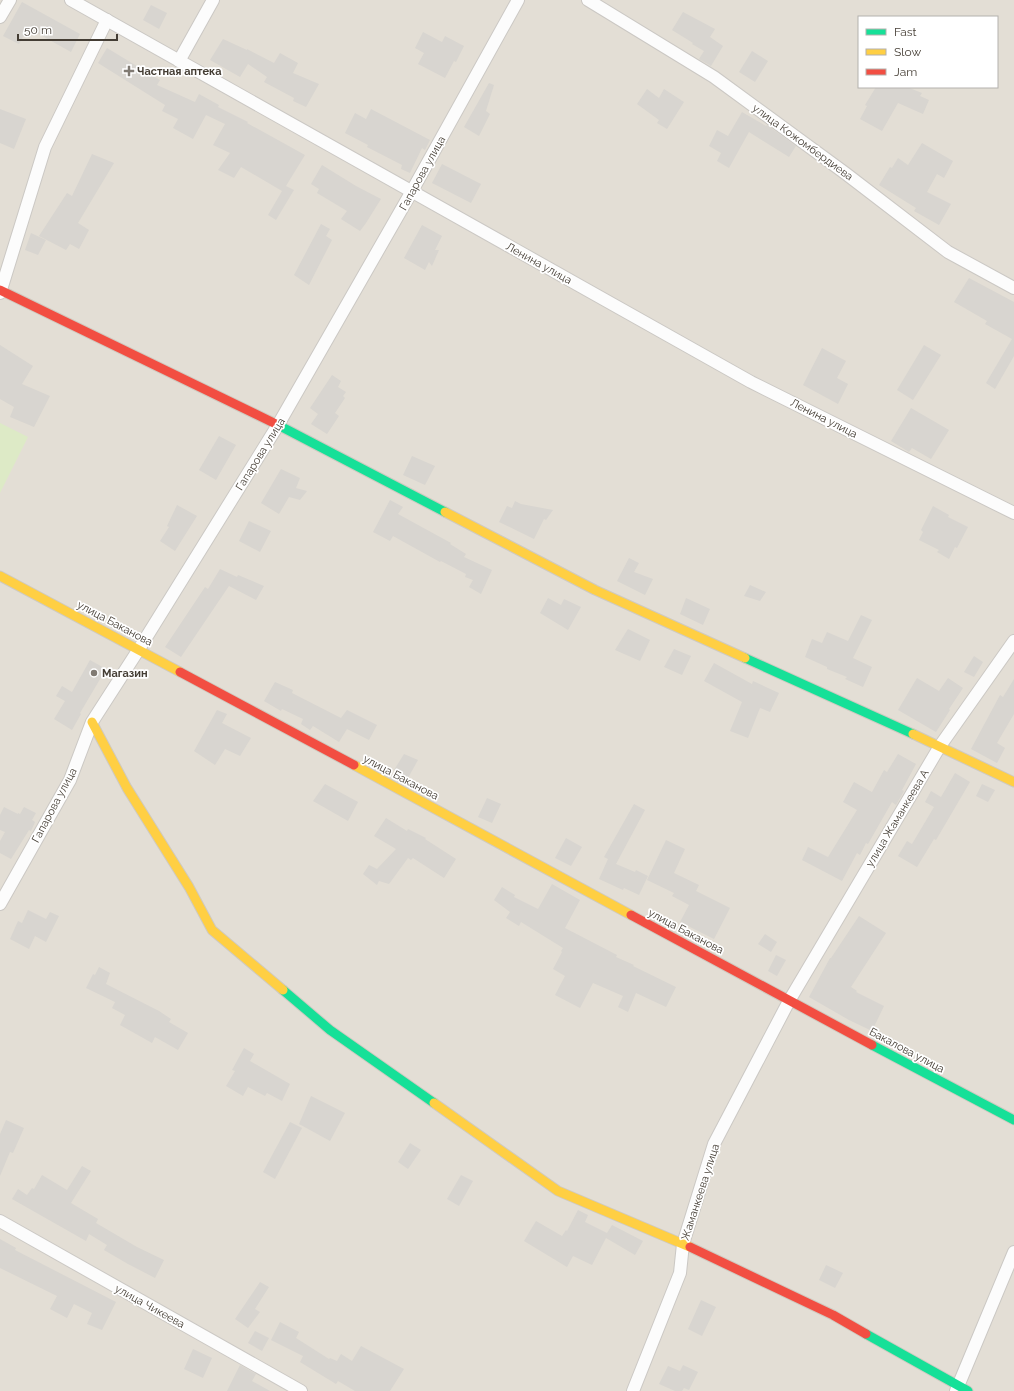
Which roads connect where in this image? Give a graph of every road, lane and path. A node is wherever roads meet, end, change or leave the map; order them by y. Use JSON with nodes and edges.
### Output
{"nodes":[{"id":1,"x":10,"y":0,"type":"edge"},
{"id":2,"x":71,"y":0,"type":"edge"},
{"id":3,"x":213,"y":0,"type":"edge"},
{"id":4,"x":518,"y":0,"type":"edge"},
{"id":5,"x":588,"y":0,"type":"edge"},
{"id":6,"x":0,"y":17,"type":"edge"},
{"id":7,"x":107,"y":20,"type":"junction"},
{"id":8,"x":179,"y":61,"type":"junction"},
{"id":9,"x":412,"y":191,"type":"junction"},
{"id":10,"x":1014,"y":288,"type":"edge"},
{"id":11,"x":0,"y":291,"type":"edge"},
{"id":12,"x":278,"y":426,"type":"junction"},
{"id":13,"x":1014,"y":513,"type":"edge"},
{"id":14,"x":0,"y":576,"type":"edge"},
{"id":15,"x":1014,"y":641,"type":"edge"},
{"id":16,"x":139,"y":650,"type":"junction"},
{"id":17,"x":92,"y":722,"type":"junction"},
{"id":18,"x":940,"y":746,"type":"junction"},
{"id":19,"x":1014,"y":782,"type":"edge"},
{"id":20,"x":0,"y":904,"type":"edge"},
{"id":21,"x":789,"y":1001,"type":"junction"},
{"id":22,"x":1014,"y":1120,"type":"edge"},
{"id":23,"x":0,"y":1221,"type":"edge"},
{"id":24,"x":683,"y":1244,"type":"junction"},
{"id":25,"x":1014,"y":1252,"type":"edge"},
{"id":26,"x":961,"y":1389,"type":"edge"},
{"id":27,"x":301,"y":1391,"type":"edge"},
{"id":28,"x":633,"y":1391,"type":"edge"}],
"edges":[{"from":1,"to":6,"type":"street"},
{"from":2,"to":7,"type":"street","name":"Ленина улица"},
{"from":3,"to":8,"type":"street"},
{"from":4,"to":9,"type":"street","name":"Гапарова улица"},
{"from":5,"to":10,"type":"street","name":"улица Кожомбердиева"},
{"from":7,"to":8,"type":"street","name":"Ленина улица"},
{"from":7,"to":11,"type":"street"},
{"from":8,"to":9,"type":"street","name":"Ленина улица"},
{"from":9,"to":12,"type":"street","name":"Гапарова улица"},
{"from":9,"to":13,"type":"street","name":"Ленина улица"},
{"from":11,"to":12,"type":"street"},
{"from":12,"to":16,"type":"street","name":"Гапарова улица"},
{"from":12,"to":18,"type":"street"},
{"from":14,"to":16,"type":"street","name":"улица Баканова"},
{"from":15,"to":18,"type":"street","name":"улица Жаманкеева А"},
{"from":16,"to":17,"type":"street","name":"Гапарова улица"},
{"from":16,"to":21,"type":"street","name":"улица Баканова"},
{"from":17,"to":20,"type":"street","name":"Гапарова улица"},
{"from":17,"to":24,"type":"street"},
{"from":18,"to":19,"type":"street"},
{"from":18,"to":21,"type":"street","name":"улица Жаманкеева А"},
{"from":21,"to":22,"type":"street","name":"Бакалова улица"},
{"from":21,"to":24,"type":"street","name":"Жаманкеева улица"},
{"from":23,"to":27,"type":"street","name":"улица Чикеева"},
{"from":24,"to":26,"type":"street"},
{"from":24,"to":28,"type":"street","name":"Жаманкеева улица"},
{"from":25,"to":26,"type":"street"}]}
